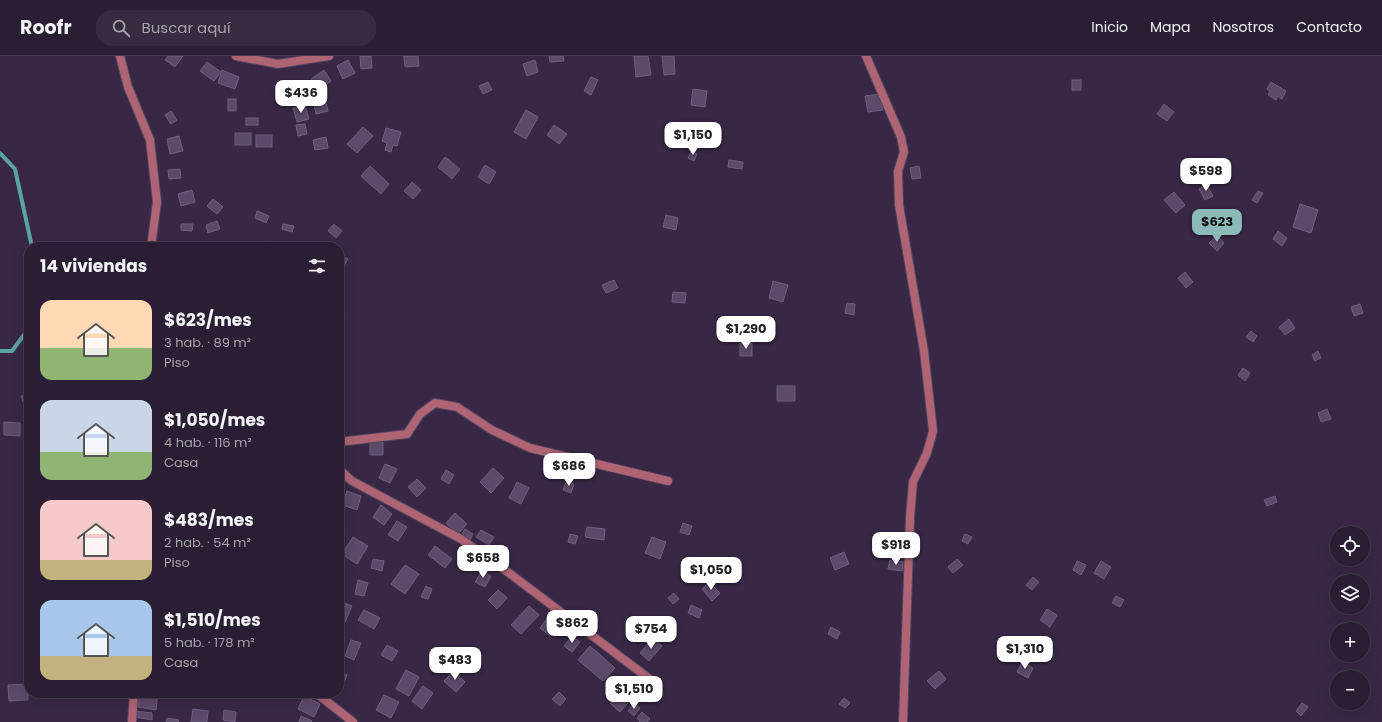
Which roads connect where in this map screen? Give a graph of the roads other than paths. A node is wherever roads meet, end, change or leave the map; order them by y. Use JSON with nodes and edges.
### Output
{"nodes":[{"id":1,"x":120,"y":56,"type":"edge"},
{"id":2,"x":236,"y":56,"type":"edge"},
{"id":3,"x":328,"y":56,"type":"edge"},
{"id":4,"x":866,"y":56,"type":"edge"},
{"id":5,"x":152,"y":242,"type":"edge"},
{"id":6,"x":344,"y":441,"type":"edge"},
{"id":7,"x":344,"y":474,"type":"edge"},
{"id":8,"x":668,"y":481,"type":"dead end"},
{"id":9,"x":651,"y":680,"type":"dead end"},
{"id":10,"x":134,"y":698,"type":"edge"},
{"id":11,"x":322,"y":698,"type":"edge"},
{"id":12,"x":132,"y":722,"type":"edge"},
{"id":13,"x":353,"y":722,"type":"edge"},
{"id":14,"x":903,"y":722,"type":"edge"}],
"edges":[{"from":1,"to":5,"type":"street"},
{"from":2,"to":3,"type":"street"},
{"from":4,"to":14,"type":"street"},
{"from":6,"to":8,"type":"street"},
{"from":7,"to":9,"type":"street"},
{"from":10,"to":12,"type":"street"},
{"from":11,"to":13,"type":"street"}]}
